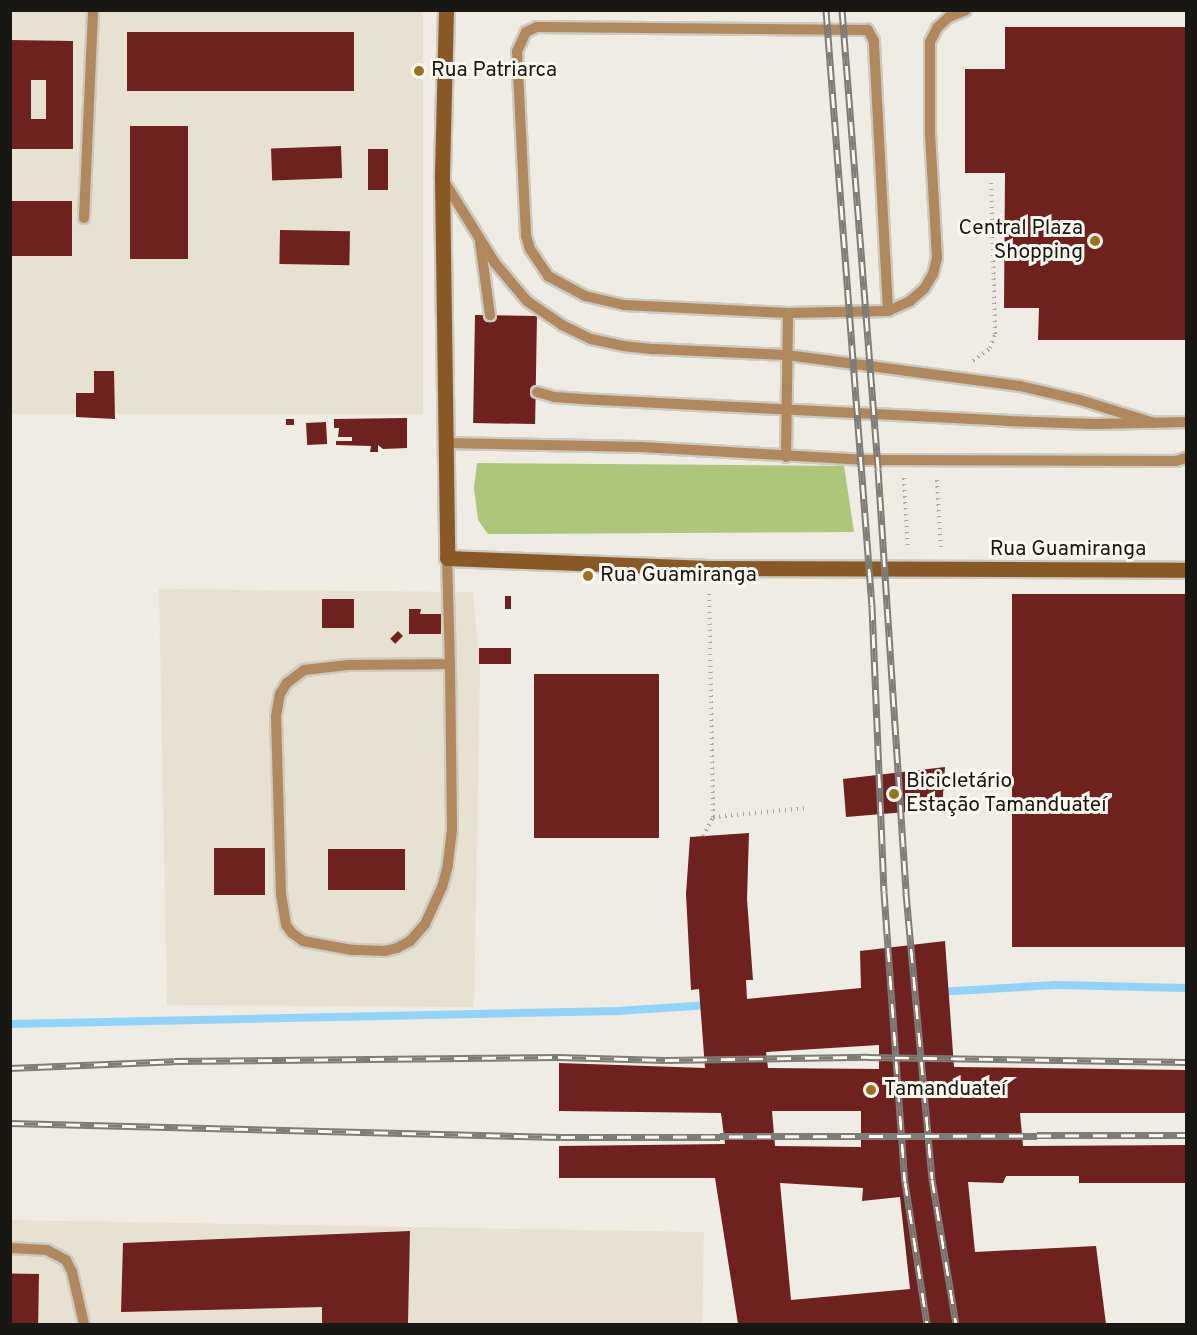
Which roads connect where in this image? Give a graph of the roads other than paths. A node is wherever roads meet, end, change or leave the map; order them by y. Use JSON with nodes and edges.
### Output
{"nodes":[{"id":1,"x":93,"y":10,"type":"edge"},
{"id":2,"x":446,"y":10,"type":"edge"},
{"id":3,"x":966,"y":10,"type":"edge"},
{"id":4,"x":442,"y":178,"type":"junction"},
{"id":5,"x":84,"y":218,"type":"dead end"},
{"id":6,"x":480,"y":238,"type":"junction"},
{"id":7,"x":888,"y":311,"type":"junction"},
{"id":8,"x":788,"y":313,"type":"junction"},
{"id":9,"x":490,"y":315,"type":"dead end"},
{"id":10,"x":787,"y":355,"type":"junction"},
{"id":11,"x":537,"y":392,"type":"dead end"},
{"id":12,"x":786,"y":410,"type":"junction"},
{"id":13,"x":1154,"y":423,"type":"junction"},
{"id":14,"x":1186,"y":423,"type":"edge"},
{"id":15,"x":446,"y":443,"type":"junction"},
{"id":16,"x":786,"y":457,"type":"junction"},
{"id":17,"x":1186,"y":458,"type":"edge"},
{"id":18,"x":447,"y":558,"type":"junction"},
{"id":19,"x":1186,"y":570,"type":"edge"},
{"id":20,"x":450,"y":664,"type":"junction"},
{"id":21,"x":10,"y":1248,"type":"edge"},
{"id":22,"x":84,"y":1324,"type":"edge"}],
"edges":[{"from":1,"to":5,"type":"lane"},
{"from":2,"to":4,"type":"street"},
{"from":3,"to":7,"type":"lane"},
{"from":4,"to":6,"type":"lane"},
{"from":4,"to":15,"type":"street"},
{"from":6,"to":9,"type":"lane"},
{"from":6,"to":10,"type":"lane"},
{"from":7,"to":8,"type":"lane"},
{"from":7,"to":8,"type":"lane"},
{"from":8,"to":10,"type":"lane"},
{"from":10,"to":12,"type":"lane"},
{"from":10,"to":13,"type":"lane"},
{"from":11,"to":12,"type":"lane"},
{"from":12,"to":13,"type":"lane"},
{"from":12,"to":16,"type":"lane"},
{"from":13,"to":14,"type":"lane"},
{"from":15,"to":16,"type":"lane"},
{"from":15,"to":18,"type":"street"},
{"from":16,"to":17,"type":"lane"},
{"from":18,"to":19,"type":"street","name":"Rua Guamiranga"},
{"from":18,"to":20,"type":"lane"},
{"from":20,"to":20,"type":"lane"},
{"from":21,"to":22,"type":"lane"}]}
